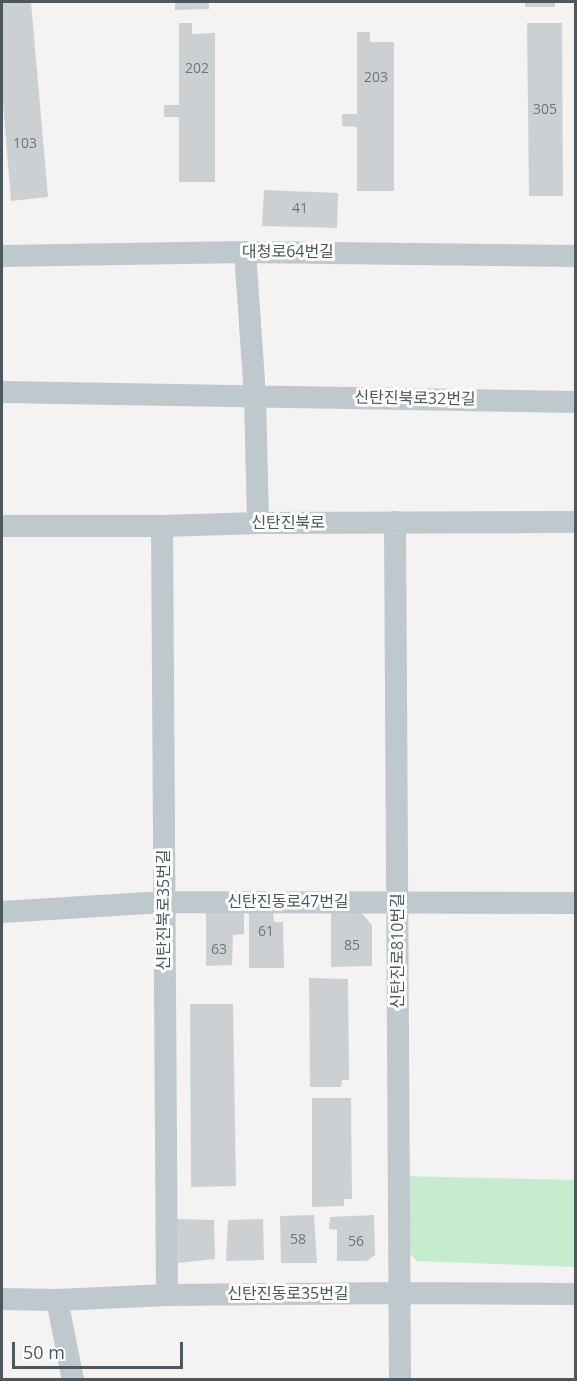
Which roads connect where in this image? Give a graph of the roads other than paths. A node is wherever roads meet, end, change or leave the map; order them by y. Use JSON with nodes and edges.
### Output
{"nodes":[{"id":1,"x":245,"y":252,"type":"junction"},
{"id":2,"x":2,"y":256,"type":"edge"},
{"id":3,"x":576,"y":256,"type":"edge"},
{"id":4,"x":2,"y":392,"type":"edge"},
{"id":5,"x":255,"y":396,"type":"junction"},
{"id":6,"x":576,"y":402,"type":"edge"},
{"id":7,"x":395,"y":522,"type":"junction"},
{"id":8,"x":576,"y":522,"type":"edge"},
{"id":9,"x":258,"y":523,"type":"junction"},
{"id":10,"x":2,"y":526,"type":"edge"},
{"id":11,"x":162,"y":526,"type":"junction"},
{"id":12,"x":164,"y":902,"type":"junction"},
{"id":13,"x":397,"y":903,"type":"junction"},
{"id":14,"x":576,"y":903,"type":"edge"},
{"id":15,"x":2,"y":912,"type":"edge"},
{"id":16,"x":400,"y":1293,"type":"junction"},
{"id":17,"x":2,"y":1294,"type":"edge"},
{"id":18,"x":576,"y":1294,"type":"edge"},
{"id":19,"x":167,"y":1295,"type":"junction"},
{"id":20,"x":2,"y":1299,"type":"edge"},
{"id":21,"x":57,"y":1300,"type":"junction"},
{"id":22,"x":73,"y":1380,"type":"edge"},
{"id":23,"x":400,"y":1380,"type":"edge"}],
"edges":[{"from":1,"to":2,"type":"street","name":"대청로64번길"},
{"from":1,"to":3,"type":"street","name":"대청로64번길"},
{"from":1,"to":5,"type":"street"},
{"from":4,"to":5,"type":"street","name":"신탄진북로32번길"},
{"from":5,"to":6,"type":"street","name":"신탄진북로32번길"},
{"from":5,"to":9,"type":"street"},
{"from":7,"to":8,"type":"street","name":"신탄진북로"},
{"from":7,"to":9,"type":"street","name":"신탄진북로"},
{"from":7,"to":13,"type":"street","name":"신탄진로810번길"},
{"from":9,"to":11,"type":"street","name":"신탄진북로"},
{"from":10,"to":11,"type":"street","name":"신탄진북로"},
{"from":11,"to":12,"type":"street","name":"신탄진북로35번길"},
{"from":12,"to":13,"type":"street","name":"신탄진동로47번길"},
{"from":12,"to":15,"type":"street","name":"신탄진동로47번길"},
{"from":12,"to":19,"type":"street","name":"신탄진북로35번길"},
{"from":13,"to":14,"type":"street","name":"신탄진동로47번길"},
{"from":13,"to":16,"type":"street","name":"신탄진로810번길"},
{"from":16,"to":18,"type":"street","name":"신탄진동로35번길"},
{"from":16,"to":19,"type":"street","name":"신탄진동로35번길"},
{"from":16,"to":23,"type":"street","name":"신탄진로810번길"},
{"from":17,"to":20,"type":"street"},
{"from":19,"to":21,"type":"street","name":"신탄진동로35번길"},
{"from":20,"to":21,"type":"street","name":"신탄진동로35번길"},
{"from":21,"to":22,"type":"street"}]}
